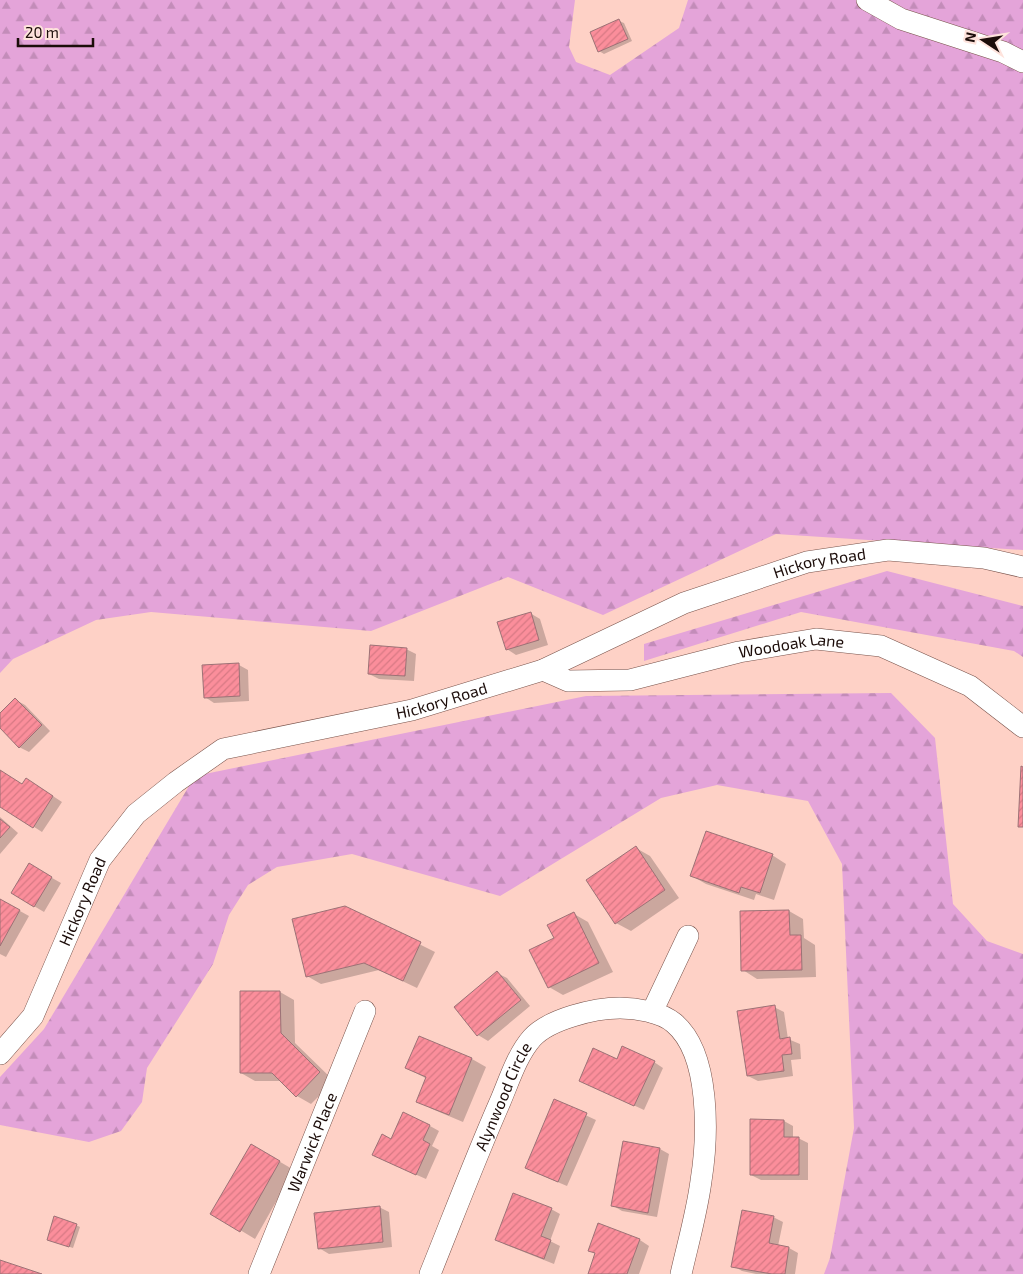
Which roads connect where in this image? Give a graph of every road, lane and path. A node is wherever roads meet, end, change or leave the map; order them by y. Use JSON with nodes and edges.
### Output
{"nodes":[{"id":1,"x":866,"y":0,"type":"edge"},
{"id":2,"x":1023,"y":62,"type":"edge"},
{"id":3,"x":1023,"y":567,"type":"edge"},
{"id":4,"x":543,"y":670,"type":"junction"},
{"id":5,"x":1023,"y":727,"type":"edge"},
{"id":6,"x":688,"y":936,"type":"dead end"},
{"id":7,"x":365,"y":1010,"type":"dead end"},
{"id":8,"x":652,"y":1012,"type":"junction"},
{"id":9,"x":0,"y":1054,"type":"edge"},
{"id":10,"x":259,"y":1274,"type":"edge"},
{"id":11,"x":430,"y":1274,"type":"edge"},
{"id":12,"x":681,"y":1274,"type":"edge"}],
"edges":[{"from":1,"to":2,"type":"street"},
{"from":3,"to":4,"type":"street","name":"Hickory Road"},
{"from":4,"to":5,"type":"street","name":"Woodoak Lane"},
{"from":4,"to":9,"type":"street","name":"Hickory Road"},
{"from":6,"to":8,"type":"street"},
{"from":7,"to":10,"type":"street","name":"Warwick Place"},
{"from":8,"to":11,"type":"street","name":"Alynwood Circle"},
{"from":8,"to":12,"type":"street","name":"Alynwood Circle"}]}
